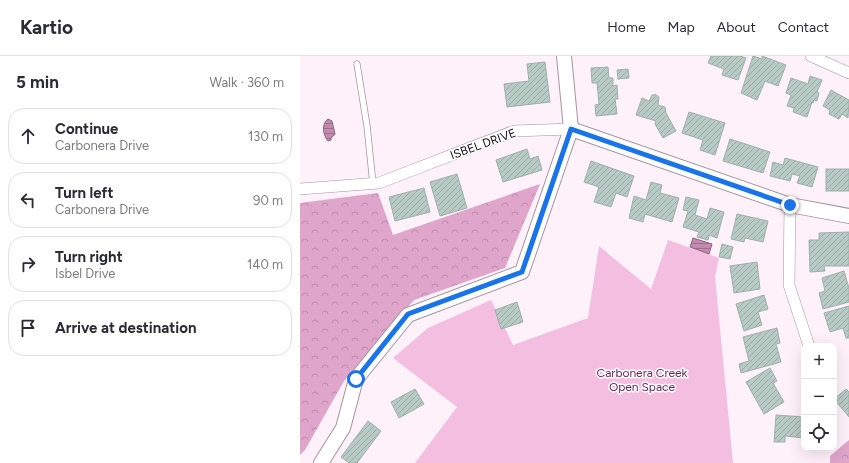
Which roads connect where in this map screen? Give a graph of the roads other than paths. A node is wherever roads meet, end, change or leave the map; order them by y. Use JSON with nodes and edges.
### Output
{"nodes":[{"id":1,"x":564,"y":56,"type":"edge"},
{"id":2,"x":811,"y":56,"type":"edge"},
{"id":3,"x":357,"y":64,"type":"dead end"},
{"id":4,"x":849,"y":72,"type":"edge"},
{"id":5,"x":571,"y":129,"type":"junction"},
{"id":6,"x":373,"y":184,"type":"junction"},
{"id":7,"x":300,"y":189,"type":"edge"},
{"id":8,"x":790,"y":205,"type":"junction"},
{"id":9,"x":849,"y":216,"type":"edge"},
{"id":10,"x":808,"y":343,"type":"edge"},
{"id":11,"x":321,"y":463,"type":"edge"}],
"edges":[{"from":1,"to":5,"type":"street"},
{"from":2,"to":4,"type":"street"},
{"from":3,"to":6,"type":"lane"},
{"from":5,"to":6,"type":"street","name":"ISBEL DRIVE"},
{"from":5,"to":8,"type":"street","name":"ISBEL DRIVE"},
{"from":5,"to":11,"type":"street"},
{"from":6,"to":7,"type":"street","name":"ISBEL DRIVE"},
{"from":8,"to":9,"type":"street","name":"ISBEL DRIVE"},
{"from":8,"to":10,"type":"street"}]}
